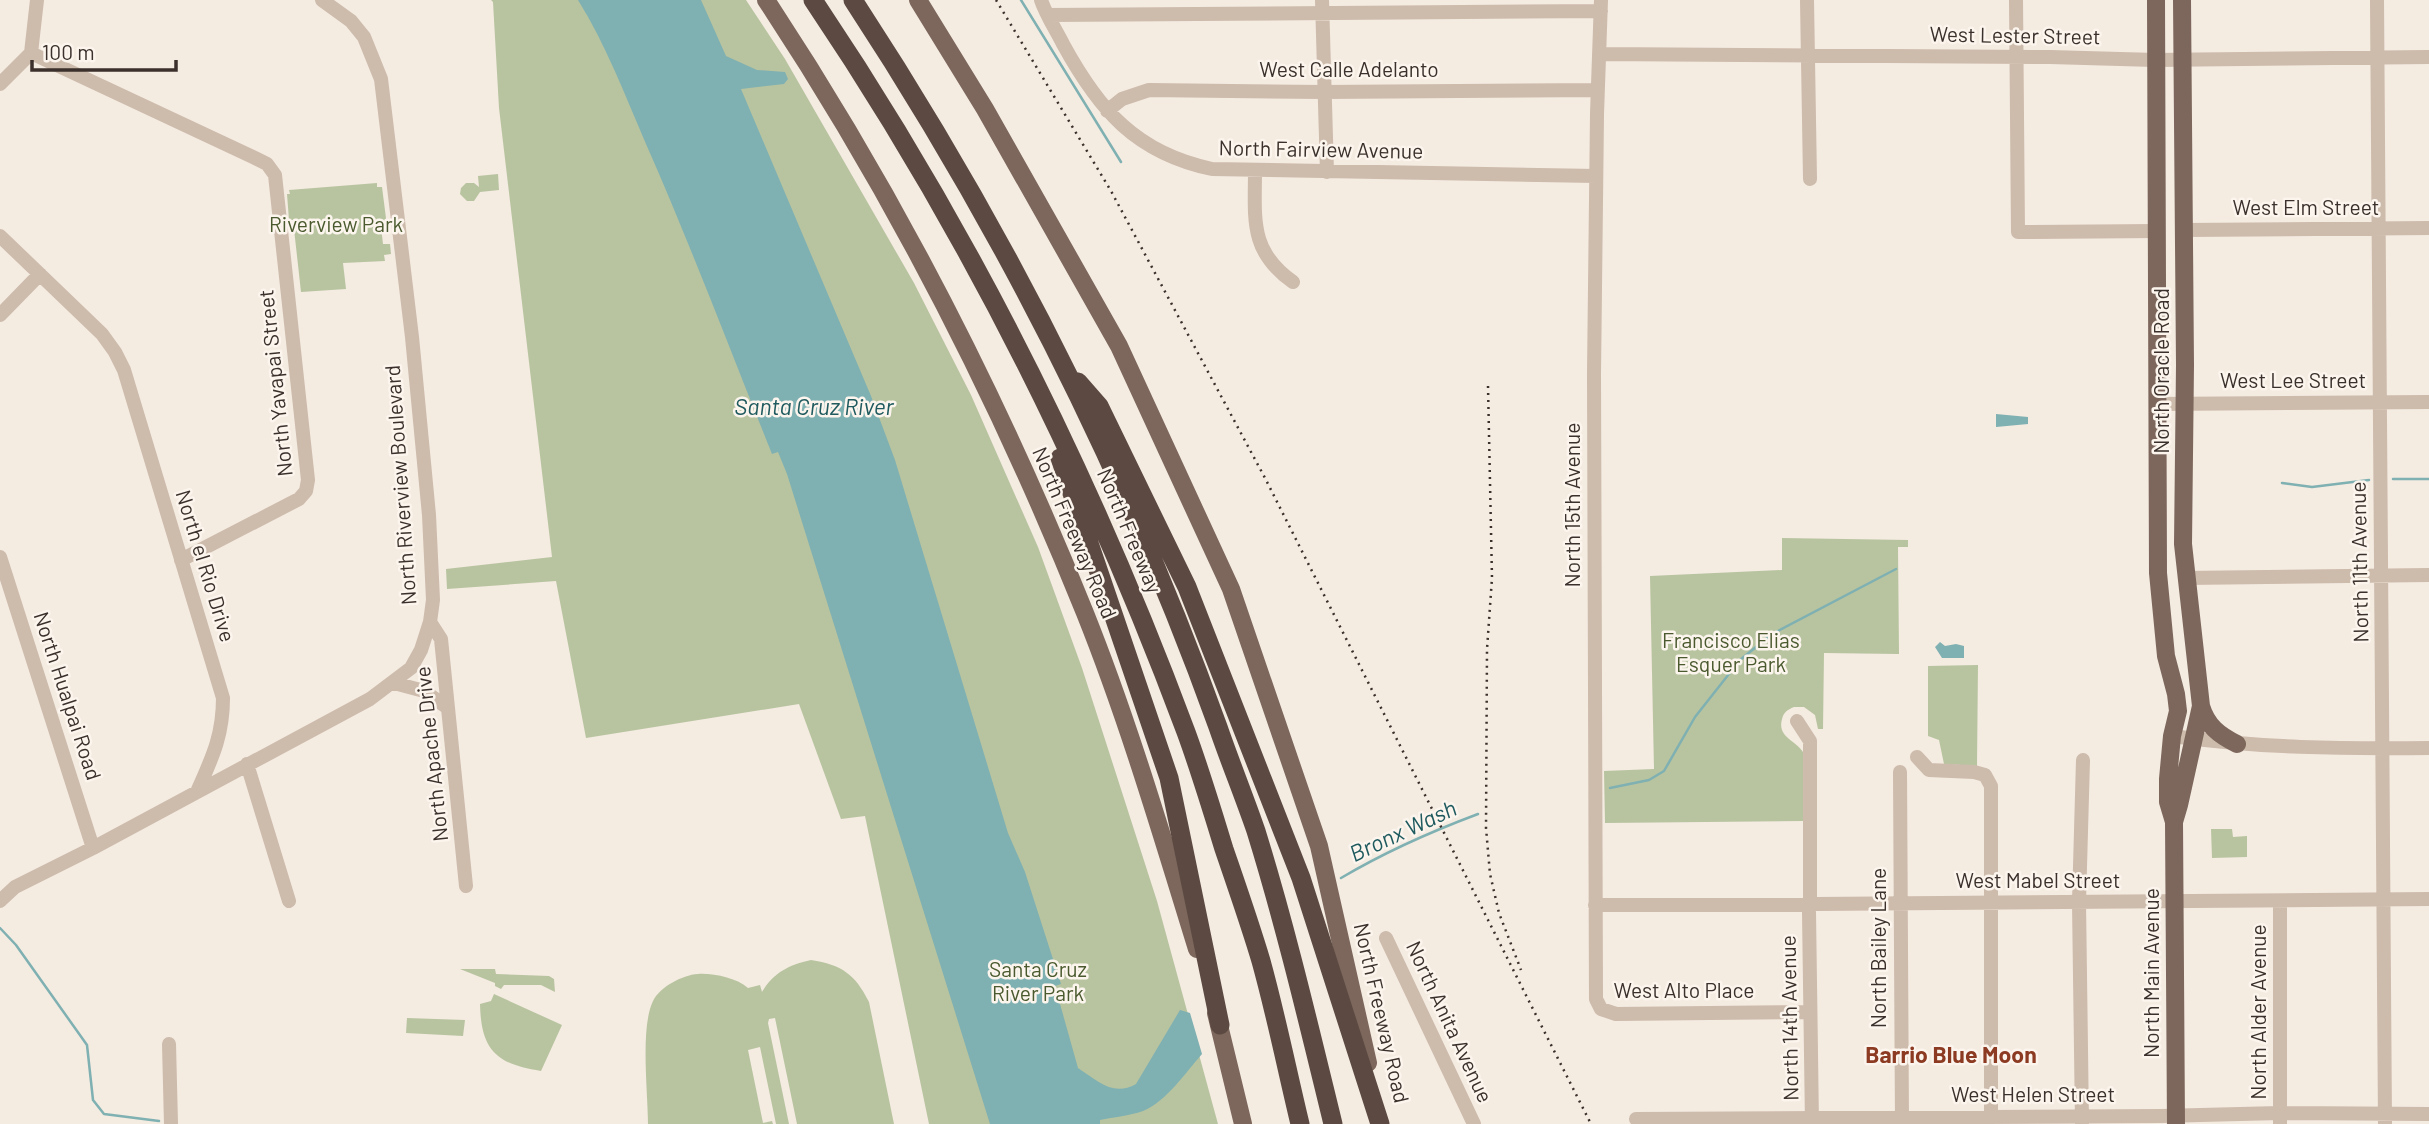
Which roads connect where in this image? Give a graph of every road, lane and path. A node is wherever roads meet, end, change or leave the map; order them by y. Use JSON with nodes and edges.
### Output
{"nodes":[{"id":1,"x":37,"y":0,"type":"edge"},
{"id":2,"x":322,"y":0,"type":"edge"},
{"id":3,"x":766,"y":0,"type":"edge"},
{"id":4,"x":813,"y":0,"type":"edge"},
{"id":5,"x":853,"y":0,"type":"edge"},
{"id":6,"x":918,"y":0,"type":"edge"},
{"id":7,"x":1041,"y":0,"type":"edge"},
{"id":8,"x":1807,"y":0,"type":"edge"},
{"id":9,"x":2016,"y":0,"type":"edge"},
{"id":10,"x":2156,"y":0,"type":"edge"},
{"id":11,"x":2182,"y":0,"type":"edge"},
{"id":12,"x":2377,"y":0,"type":"edge"},
{"id":13,"x":1322,"y":6,"type":"edge"},
{"id":14,"x":1601,"y":6,"type":"edge"},
{"id":15,"x":1048,"y":15,"type":"junction"},
{"id":16,"x":31,"y":53,"type":"junction"},
{"id":17,"x":1600,"y":54,"type":"junction"},
{"id":18,"x":1808,"y":55,"type":"junction"},
{"id":19,"x":2017,"y":57,"type":"junction"},
{"id":20,"x":2429,"y":57,"type":"edge"},
{"id":21,"x":2377,"y":59,"type":"junction"},
{"id":22,"x":2155,"y":60,"type":"junction"},
{"id":23,"x":2181,"y":60,"type":"junction"},
{"id":24,"x":0,"y":84,"type":"edge"},
{"id":25,"x":1597,"y":90,"type":"junction"},
{"id":26,"x":1324,"y":92,"type":"junction"},
{"id":27,"x":1107,"y":111,"type":"junction"},
{"id":28,"x":1255,"y":170,"type":"junction"},
{"id":29,"x":1327,"y":172,"type":"junction"},
{"id":30,"x":1596,"y":176,"type":"junction"},
{"id":31,"x":1810,"y":179,"type":"dead end"},
{"id":32,"x":2429,"y":228,"type":"edge"},
{"id":33,"x":2379,"y":229,"type":"junction"},
{"id":34,"x":2184,"y":230,"type":"junction"},
{"id":35,"x":2157,"y":232,"type":"junction"},
{"id":36,"x":0,"y":236,"type":"edge"},
{"id":37,"x":40,"y":274,"type":"junction"},
{"id":38,"x":1293,"y":282,"type":"dead end"},
{"id":39,"x":0,"y":315,"type":"edge"},
{"id":40,"x":1064,"y":366,"type":"junction"},
{"id":41,"x":1032,"y":374,"type":"junction"},
{"id":42,"x":2380,"y":402,"type":"junction"},
{"id":43,"x":2429,"y":402,"type":"edge"},
{"id":44,"x":2185,"y":403,"type":"junction"},
{"id":45,"x":2158,"y":404,"type":"junction"},
{"id":46,"x":2158,"y":479,"type":"junction"},
{"id":47,"x":0,"y":557,"type":"edge"},
{"id":48,"x":181,"y":560,"type":"junction"},
{"id":49,"x":2429,"y":575,"type":"edge"},
{"id":50,"x":2382,"y":576,"type":"junction"},
{"id":51,"x":2185,"y":578,"type":"junction"},
{"id":52,"x":430,"y":622,"type":"junction"},
{"id":53,"x":394,"y":683,"type":"junction"},
{"id":54,"x":2201,"y":706,"type":"junction"},
{"id":55,"x":448,"y":708,"type":"junction"},
{"id":56,"x":1797,"y":721,"type":"dead end"},
{"id":57,"x":2172,"y":736,"type":"junction"},
{"id":58,"x":2194,"y":740,"type":"junction"},
{"id":59,"x":2237,"y":744,"type":"junction"},
{"id":60,"x":2384,"y":748,"type":"junction"},
{"id":61,"x":2429,"y":748,"type":"edge"},
{"id":62,"x":1917,"y":757,"type":"dead end"},
{"id":63,"x":2083,"y":760,"type":"dead end"},
{"id":64,"x":247,"y":764,"type":"junction"},
{"id":65,"x":1900,"y":772,"type":"dead end"},
{"id":66,"x":197,"y":792,"type":"junction"},
{"id":67,"x":2174,"y":822,"type":"junction"},
{"id":68,"x":93,"y":848,"type":"junction"},
{"id":69,"x":466,"y":886,"type":"dead end"},
{"id":70,"x":2384,"y":899,"type":"junction"},
{"id":71,"x":2429,"y":899,"type":"edge"},
{"id":72,"x":0,"y":901,"type":"edge"},
{"id":73,"x":289,"y":901,"type":"dead end"},
{"id":74,"x":2280,"y":901,"type":"junction"},
{"id":75,"x":2079,"y":902,"type":"junction"},
{"id":76,"x":2174,"y":902,"type":"junction"},
{"id":77,"x":1900,"y":903,"type":"junction"},
{"id":78,"x":1991,"y":903,"type":"junction"},
{"id":79,"x":1595,"y":905,"type":"junction"},
{"id":80,"x":1809,"y":905,"type":"junction"},
{"id":81,"x":1386,"y":938,"type":"dead end"},
{"id":82,"x":1601,"y":1009,"type":"joint"},
{"id":83,"x":1810,"y":1012,"type":"junction"},
{"id":84,"x":1220,"y":1025,"type":"junction"},
{"id":85,"x":169,"y":1044,"type":"dead end"},
{"id":86,"x":2429,"y":1114,"type":"edge"},
{"id":87,"x":1636,"y":1119,"type":"dead end"},
{"id":88,"x":2280,"y":1119,"type":"edge"},
{"id":89,"x":2385,"y":1119,"type":"edge"},
{"id":90,"x":1902,"y":1120,"type":"edge"},
{"id":91,"x":1991,"y":1120,"type":"edge"},
{"id":92,"x":2082,"y":1120,"type":"edge"},
{"id":93,"x":2176,"y":1120,"type":"edge"},
{"id":94,"x":1812,"y":1121,"type":"edge"},
{"id":95,"x":171,"y":1124,"type":"edge"},
{"id":96,"x":1243,"y":1124,"type":"edge"},
{"id":97,"x":1300,"y":1124,"type":"edge"},
{"id":98,"x":1333,"y":1124,"type":"edge"},
{"id":99,"x":1381,"y":1124,"type":"edge"},
{"id":100,"x":1474,"y":1124,"type":"edge"}],
"edges":[{"from":1,"to":16,"type":"street"},
{"from":2,"to":52,"type":"street","name":"North Riverview Boulevard"},
{"from":3,"to":84,"type":"main road","name":"North Freeway Road"},
{"from":4,"to":41,"type":"highway","name":"North Freeway"},
{"from":5,"to":40,"type":"highway","name":"North Freeway"},
{"from":6,"to":99,"type":"main road","name":"North Freeway Road"},
{"from":7,"to":15,"type":"street","name":"North Fairview Avenue"},
{"from":8,"to":18,"type":"street"},
{"from":9,"to":19,"type":"street"},
{"from":10,"to":22,"type":"main road","name":"North Oracle Road"},
{"from":11,"to":23,"type":"main road","name":"North Oracle Road"},
{"from":12,"to":21,"type":"street","name":"North 11th Avenue"},
{"from":13,"to":14,"type":"street"},
{"from":13,"to":15,"type":"street"},
{"from":13,"to":26,"type":"street"},
{"from":14,"to":17,"type":"street","name":"North 15th Avenue"},
{"from":15,"to":27,"type":"street","name":"North Fairview Avenue"},
{"from":16,"to":24,"type":"street"},
{"from":16,"to":48,"type":"street","name":"North Yavapai Street"},
{"from":17,"to":18,"type":"street","name":"West Lester Street"},
{"from":17,"to":25,"type":"street","name":"North 15th Avenue"},
{"from":18,"to":19,"type":"street","name":"West Lester Street"},
{"from":18,"to":31,"type":"street"},
{"from":19,"to":22,"type":"street","name":"West Lester Street"},
{"from":19,"to":35,"type":"street"},
{"from":20,"to":21,"type":"street","name":"West Lester Street"},
{"from":21,"to":23,"type":"street","name":"West Lester Street"},
{"from":21,"to":33,"type":"street","name":"North 11th Avenue"},
{"from":22,"to":23,"type":"street","name":"West Lester Street"},
{"from":22,"to":35,"type":"main road","name":"North Oracle Road"},
{"from":23,"to":34,"type":"main road","name":"North Oracle Road"},
{"from":25,"to":26,"type":"street","name":"West Calle Adelanto"},
{"from":25,"to":30,"type":"street","name":"North 15th Avenue"},
{"from":26,"to":27,"type":"street","name":"West Calle Adelanto"},
{"from":26,"to":29,"type":"street"},
{"from":27,"to":28,"type":"street","name":"North Fairview Avenue"},
{"from":28,"to":29,"type":"street","name":"North Fairview Avenue"},
{"from":28,"to":38,"type":"street"},
{"from":29,"to":30,"type":"street","name":"North Fairview Avenue"},
{"from":30,"to":79,"type":"street","name":"North 15th Avenue"},
{"from":32,"to":33,"type":"street","name":"West Elm Street"},
{"from":33,"to":34,"type":"street","name":"West Elm Street"},
{"from":33,"to":42,"type":"street","name":"North 11th Avenue"},
{"from":34,"to":44,"type":"main road","name":"North Oracle Road"},
{"from":35,"to":45,"type":"main road","name":"North Oracle Road"},
{"from":36,"to":37,"type":"street","name":"North el Rio Drive"},
{"from":37,"to":39,"type":"street"},
{"from":37,"to":48,"type":"street","name":"North el Rio Drive"},
{"from":40,"to":98,"type":"highway","name":"North Freeway"},
{"from":40,"to":99,"type":"highway"},
{"from":41,"to":84,"type":"highway"},
{"from":41,"to":97,"type":"highway","name":"North Freeway"},
{"from":42,"to":43,"type":"street","name":"West Lee Street"},
{"from":42,"to":44,"type":"street","name":"West Lee Street"},
{"from":42,"to":50,"type":"street","name":"North 11th Avenue"},
{"from":44,"to":45,"type":"street","name":"West Lee Street"},
{"from":44,"to":51,"type":"main road","name":"North Oracle Road"},
{"from":45,"to":46,"type":"main road","name":"North Oracle Road"},
{"from":46,"to":51,"type":"main road"},
{"from":46,"to":57,"type":"main road","name":"North Oracle Road"},
{"from":47,"to":68,"type":"street","name":"North Hualpai Road"},
{"from":48,"to":66,"type":"street","name":"North el Rio Drive"},
{"from":49,"to":50,"type":"street"},
{"from":50,"to":51,"type":"street"},
{"from":50,"to":60,"type":"street","name":"North 11th Avenue"},
{"from":51,"to":54,"type":"main road","name":"North Oracle Road"},
{"from":52,"to":53,"type":"street","name":"North Riverview Boulevard"},
{"from":52,"to":55,"type":"street","name":"North Apache Drive"},
{"from":53,"to":55,"type":"street"},
{"from":53,"to":64,"type":"street","name":"North Riverview Boulevard"},
{"from":54,"to":58,"type":"main road","name":"North Oracle Road"},
{"from":54,"to":59,"type":"main road"},
{"from":55,"to":69,"type":"street","name":"North Apache Drive"},
{"from":56,"to":80,"type":"street","name":"North 14th Avenue"},
{"from":57,"to":58,"type":"street"},
{"from":57,"to":67,"type":"main road","name":"North Main Avenue"},
{"from":58,"to":59,"type":"street"},
{"from":58,"to":67,"type":"main road","name":"North Main Avenue"},
{"from":59,"to":60,"type":"street"},
{"from":60,"to":61,"type":"street"},
{"from":60,"to":70,"type":"street","name":"North 11th Avenue"},
{"from":62,"to":78,"type":"street"},
{"from":63,"to":75,"type":"street"},
{"from":64,"to":66,"type":"street","name":"North Riverview Boulevard"},
{"from":64,"to":73,"type":"street"},
{"from":65,"to":77,"type":"street","name":"North Bailey Lane"},
{"from":66,"to":68,"type":"street","name":"North Riverview Boulevard"},
{"from":67,"to":76,"type":"main road","name":"North Main Avenue"},
{"from":68,"to":72,"type":"street","name":"North Riverview Boulevard"},
{"from":70,"to":71,"type":"street","name":"West Mabel Street"},
{"from":70,"to":74,"type":"street","name":"West Mabel Street"},
{"from":70,"to":89,"type":"street","name":"North 11th Avenue"},
{"from":74,"to":76,"type":"street","name":"West Mabel Street"},
{"from":74,"to":88,"type":"street","name":"North Alder Avenue"},
{"from":75,"to":76,"type":"street","name":"West Mabel Street"},
{"from":75,"to":78,"type":"street","name":"West Mabel Street"},
{"from":75,"to":92,"type":"street"},
{"from":76,"to":93,"type":"main road","name":"North Main Avenue"},
{"from":77,"to":78,"type":"street","name":"West Mabel Street"},
{"from":77,"to":80,"type":"street","name":"West Mabel Street"},
{"from":77,"to":90,"type":"street","name":"North Bailey Lane"},
{"from":78,"to":91,"type":"street"},
{"from":79,"to":80,"type":"street","name":"West Mabel Street"},
{"from":79,"to":82,"type":"street","name":"North 15th Avenue"},
{"from":80,"to":83,"type":"street","name":"North 14th Avenue"},
{"from":81,"to":100,"type":"street","name":"North Anita Avenue"},
{"from":82,"to":83,"type":"street","name":"West Alto Place"},
{"from":83,"to":94,"type":"street","name":"North 14th Avenue"},
{"from":84,"to":96,"type":"main road","name":"North Freeway Road"},
{"from":85,"to":95,"type":"street"},
{"from":86,"to":89,"type":"street","name":"West Helen Street"},
{"from":87,"to":94,"type":"street","name":"West Helen Street"},
{"from":88,"to":89,"type":"street","name":"West Helen Street"},
{"from":88,"to":93,"type":"street","name":"West Helen Street"},
{"from":90,"to":91,"type":"street","name":"West Helen Street"},
{"from":90,"to":94,"type":"street","name":"West Helen Street"},
{"from":91,"to":92,"type":"street","name":"West Helen Street"},
{"from":92,"to":93,"type":"street","name":"West Helen Street"}]}
